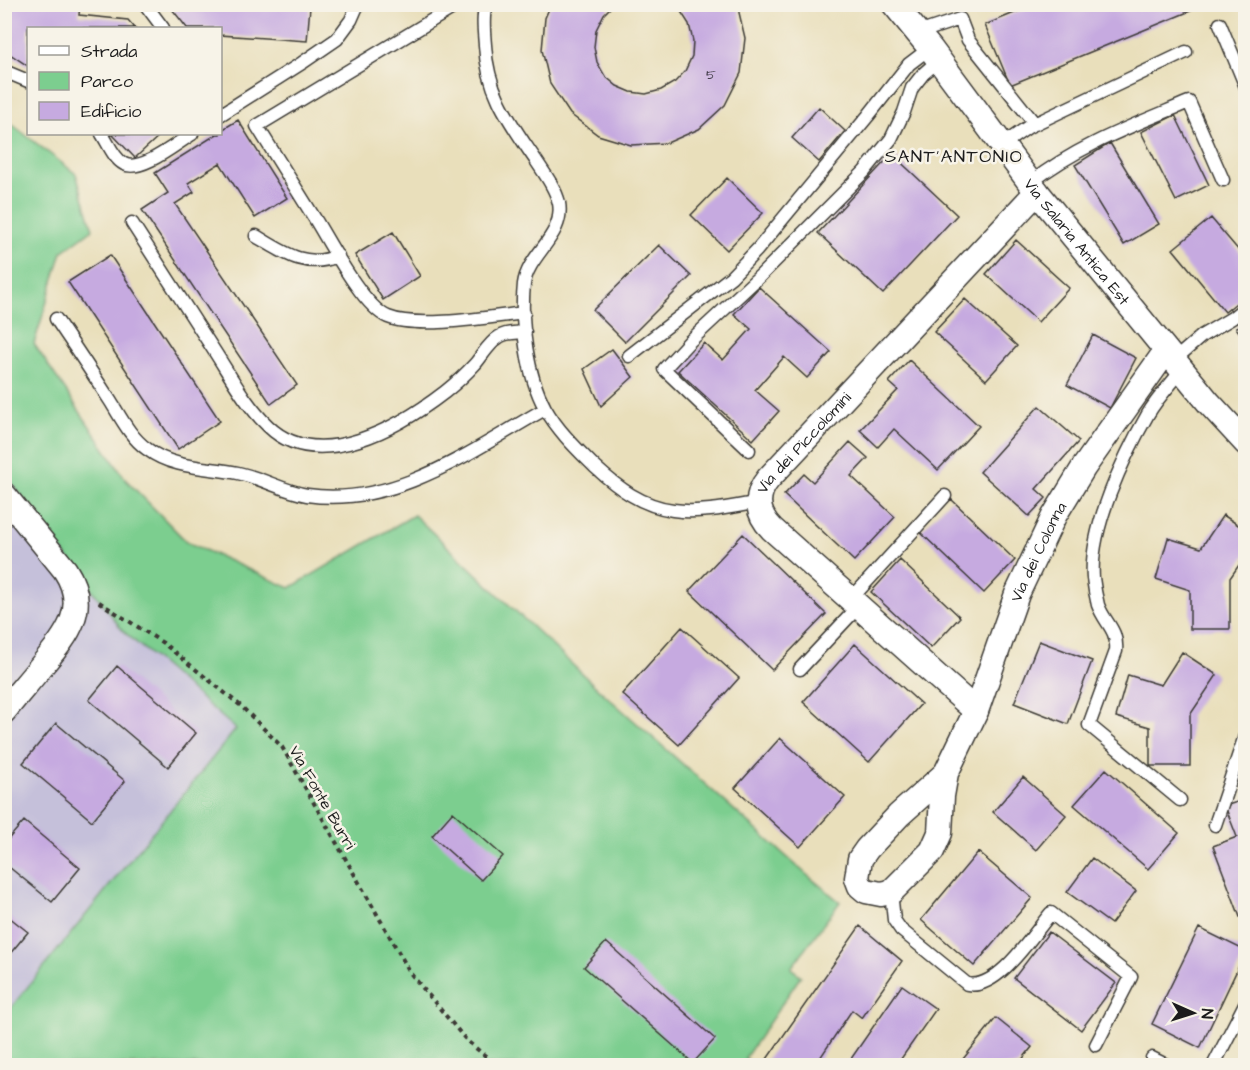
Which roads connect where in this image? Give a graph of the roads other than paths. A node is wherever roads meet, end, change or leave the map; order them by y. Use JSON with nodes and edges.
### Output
{"nodes":[{"id":1,"x":145,"y":4,"type":"edge"},
{"id":2,"x":358,"y":4,"type":"edge"},
{"id":3,"x":459,"y":4,"type":"edge"},
{"id":4,"x":486,"y":4,"type":"edge"},
{"id":5,"x":900,"y":6,"type":"edge"},
{"id":6,"x":1220,"y":24,"type":"dead end"},
{"id":7,"x":162,"y":27,"type":"edge"},
{"id":8,"x":929,"y":47,"type":"junction"},
{"id":9,"x":1186,"y":52,"type":"dead end"},
{"id":10,"x":4,"y":71,"type":"edge"},
{"id":11,"x":27,"y":81,"type":"edge"},
{"id":12,"x":1245,"y":87,"type":"edge"},
{"id":13,"x":223,"y":110,"type":"edge"},
{"id":14,"x":1035,"y":124,"type":"junction"},
{"id":15,"x":103,"y":135,"type":"edge"},
{"id":16,"x":190,"y":135,"type":"edge"},
{"id":17,"x":1002,"y":145,"type":"junction"},
{"id":18,"x":1223,"y":180,"type":"dead end"},
{"id":19,"x":1033,"y":188,"type":"junction"},
{"id":20,"x":132,"y":223,"type":"dead end"},
{"id":21,"x":256,"y":236,"type":"dead end"},
{"id":22,"x":338,"y":256,"type":"junction"},
{"id":23,"x":1245,"y":307,"type":"edge"},
{"id":24,"x":524,"y":313,"type":"junction"},
{"id":25,"x":56,"y":319,"type":"dead end"},
{"id":26,"x":525,"y":332,"type":"junction"},
{"id":27,"x":629,"y":356,"type":"dead end"},
{"id":28,"x":1174,"y":360,"type":"junction"},
{"id":29,"x":545,"y":409,"type":"junction"},
{"id":30,"x":1245,"y":442,"type":"edge"},
{"id":31,"x":749,"y":450,"type":"dead end"},
{"id":32,"x":4,"y":495,"type":"edge"},
{"id":33,"x":945,"y":495,"type":"dead end"},
{"id":34,"x":759,"y":502,"type":"junction"},
{"id":35,"x":855,"y":603,"type":"junction"},
{"id":36,"x":800,"y":669,"type":"dead end"},
{"id":37,"x":4,"y":711,"type":"edge"},
{"id":38,"x":976,"y":711,"type":"junction"},
{"id":39,"x":1245,"y":733,"type":"edge"},
{"id":40,"x":946,"y":773,"type":"junction"},
{"id":41,"x":1180,"y":800,"type":"dead end"},
{"id":42,"x":1215,"y":825,"type":"dead end"},
{"id":43,"x":891,"y":892,"type":"junction"},
{"id":44,"x":1245,"y":1002,"type":"edge"},
{"id":45,"x":1096,"y":1045,"type":"dead end"},
{"id":46,"x":1152,"y":1058,"type":"dead end"},
{"id":47,"x":1168,"y":1065,"type":"edge"},
{"id":48,"x":1213,"y":1065,"type":"edge"}],
"edges":[{"from":1,"to":7,"type":"lane"},
{"from":2,"to":13,"type":"lane"},
{"from":3,"to":22,"type":"lane"},
{"from":4,"to":24,"type":"lane"},
{"from":5,"to":8,"type":"street","name":"Via Salaria Antica Est"},
{"from":6,"to":12,"type":"lane"},
{"from":8,"to":14,"type":"lane"},
{"from":8,"to":17,"type":"street","name":"Via Salaria Antica Est"},
{"from":8,"to":27,"type":"lane"},
{"from":8,"to":31,"type":"lane"},
{"from":9,"to":14,"type":"lane"},
{"from":10,"to":11,"type":"lane"},
{"from":14,"to":17,"type":"lane"},
{"from":15,"to":16,"type":"lane"},
{"from":17,"to":19,"type":"street","name":"Via Salaria Antica Est"},
{"from":18,"to":19,"type":"lane"},
{"from":19,"to":28,"type":"street","name":"Via Salaria Antica Est"},
{"from":19,"to":34,"type":"street","name":"Via dei Piccolomini"},
{"from":20,"to":26,"type":"lane"},
{"from":21,"to":22,"type":"lane"},
{"from":22,"to":24,"type":"lane"},
{"from":23,"to":28,"type":"lane"},
{"from":24,"to":26,"type":"lane"},
{"from":25,"to":29,"type":"lane"},
{"from":26,"to":29,"type":"lane"},
{"from":28,"to":30,"type":"street","name":"Via Salaria Antica Est"},
{"from":28,"to":38,"type":"street","name":"Via dei Colonna"},
{"from":28,"to":41,"type":"lane"},
{"from":29,"to":34,"type":"lane"},
{"from":32,"to":37,"type":"street"},
{"from":33,"to":35,"type":"lane"},
{"from":34,"to":35,"type":"street","name":"Via dei Piccolomini"},
{"from":35,"to":36,"type":"lane"},
{"from":35,"to":38,"type":"street","name":"Via dei Piccolomini"},
{"from":38,"to":40,"type":"street","name":"Via dei Colonna"},
{"from":39,"to":42,"type":"lane"},
{"from":40,"to":43,"type":"street","name":"Via dei Colonna"},
{"from":40,"to":43,"type":"street","name":"Via dei Colonna"},
{"from":43,"to":45,"type":"lane"},
{"from":44,"to":48,"type":"lane"},
{"from":46,"to":47,"type":"lane"}]}
